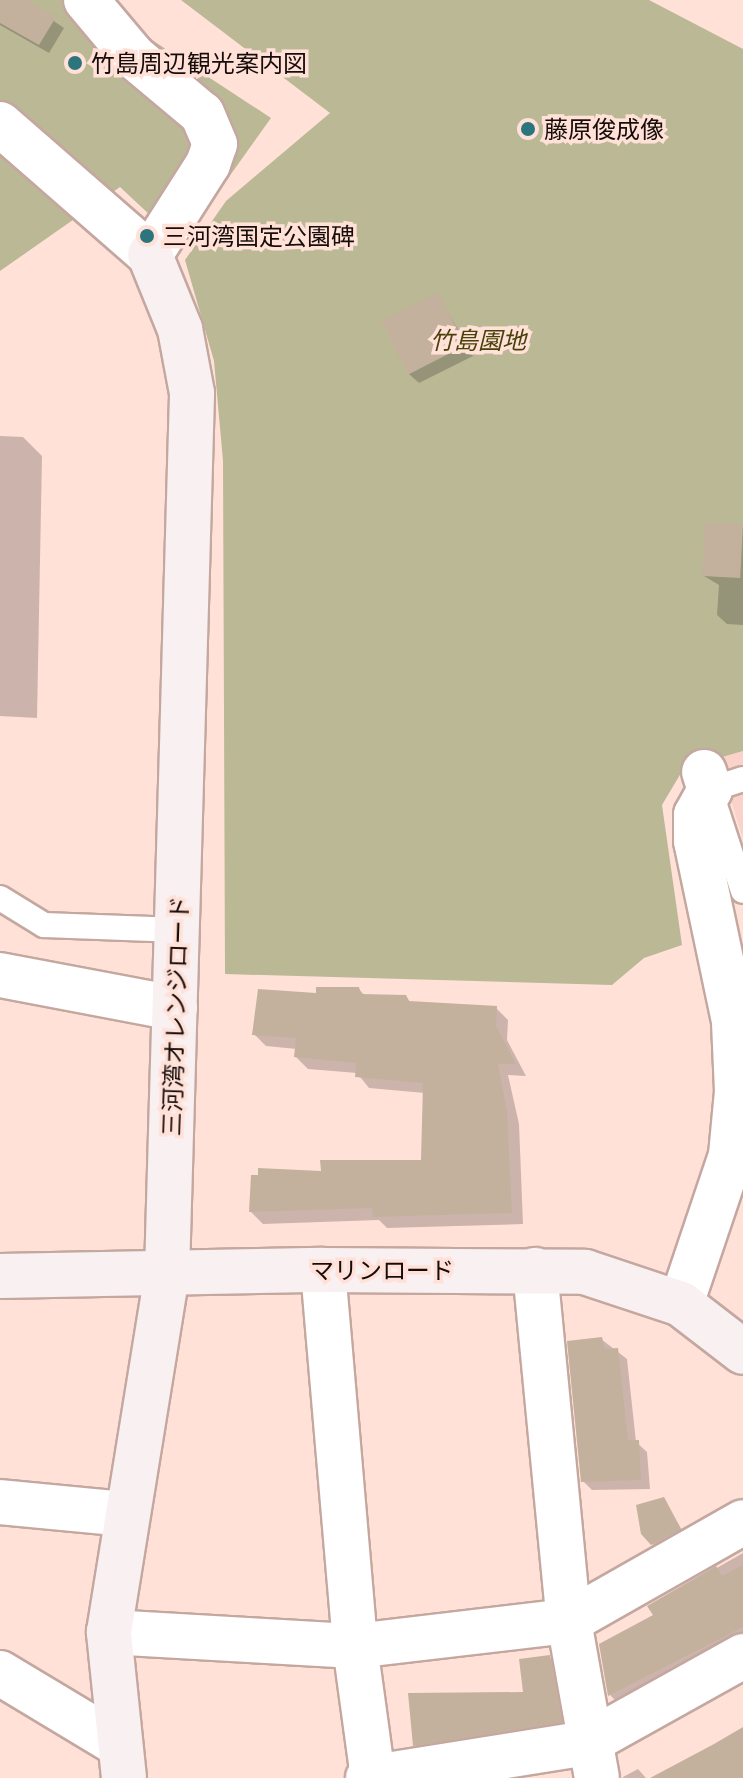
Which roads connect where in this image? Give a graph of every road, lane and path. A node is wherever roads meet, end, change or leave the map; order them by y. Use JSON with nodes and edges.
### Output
{"nodes":[{"id":1,"x":86,"y":0,"type":"edge"},
{"id":2,"x":0,"y":124,"type":"edge"},
{"id":3,"x":150,"y":255,"type":"junction"},
{"id":4,"x":719,"y":781,"type":"edge"},
{"id":5,"x":743,"y":891,"type":"edge"},
{"id":6,"x":0,"y":898,"type":"edge"},
{"id":7,"x":179,"y":930,"type":"junction"},
{"id":8,"x":0,"y":975,"type":"edge"},
{"id":9,"x":175,"y":1008,"type":"junction"},
{"id":10,"x":732,"y":1185,"type":"edge"},
{"id":11,"x":323,"y":1270,"type":"junction"},
{"id":12,"x":535,"y":1270,"type":"junction"},
{"id":13,"x":167,"y":1273,"type":"junction"},
{"id":14,"x":0,"y":1276,"type":"edge"},
{"id":15,"x":681,"y":1304,"type":"junction"},
{"id":16,"x":743,"y":1352,"type":"edge"},
{"id":17,"x":0,"y":1502,"type":"edge"},
{"id":18,"x":125,"y":1514,"type":"junction"},
{"id":19,"x":743,"y":1522,"type":"edge"},
{"id":20,"x":569,"y":1621,"type":"junction"},
{"id":21,"x":109,"y":1632,"type":"junction"},
{"id":22,"x":355,"y":1646,"type":"junction"},
{"id":23,"x":743,"y":1656,"type":"edge"},
{"id":24,"x":0,"y":1673,"type":"edge"},
{"id":25,"x":121,"y":1761,"type":"edge"},
{"id":26,"x":592,"y":1761,"type":"edge"},
{"id":27,"x":372,"y":1778,"type":"edge"}],
"edges":[{"from":1,"to":3,"type":"street"},
{"from":2,"to":3,"type":"street"},
{"from":3,"to":7,"type":"street","name":"三河湾オレンジロード"},
{"from":4,"to":5,"type":"lane"},
{"from":4,"to":10,"type":"street"},
{"from":6,"to":7,"type":"lane"},
{"from":7,"to":9,"type":"street","name":"三河湾オレンジロード"},
{"from":8,"to":9,"type":"street"},
{"from":9,"to":13,"type":"street","name":"三河湾オレンジロード"},
{"from":10,"to":15,"type":"street"},
{"from":11,"to":12,"type":"street","name":"マリンロード"},
{"from":11,"to":13,"type":"street","name":"マリンロード"},
{"from":11,"to":22,"type":"street"},
{"from":12,"to":15,"type":"street","name":"マリンロード"},
{"from":12,"to":20,"type":"street"},
{"from":13,"to":14,"type":"street","name":"マリンロード"},
{"from":13,"to":18,"type":"street","name":"三河湾オレンジロード"},
{"from":15,"to":16,"type":"street","name":"マリンロード"},
{"from":17,"to":18,"type":"street"},
{"from":18,"to":21,"type":"street","name":"三河湾オレンジロード"},
{"from":19,"to":20,"type":"street"},
{"from":20,"to":22,"type":"street"},
{"from":20,"to":26,"type":"street"},
{"from":21,"to":22,"type":"street"},
{"from":21,"to":25,"type":"street","name":"三河湾オレンジロード"},
{"from":22,"to":27,"type":"street"},
{"from":23,"to":26,"type":"street"},
{"from":24,"to":25,"type":"street"},
{"from":26,"to":27,"type":"street"}]}
